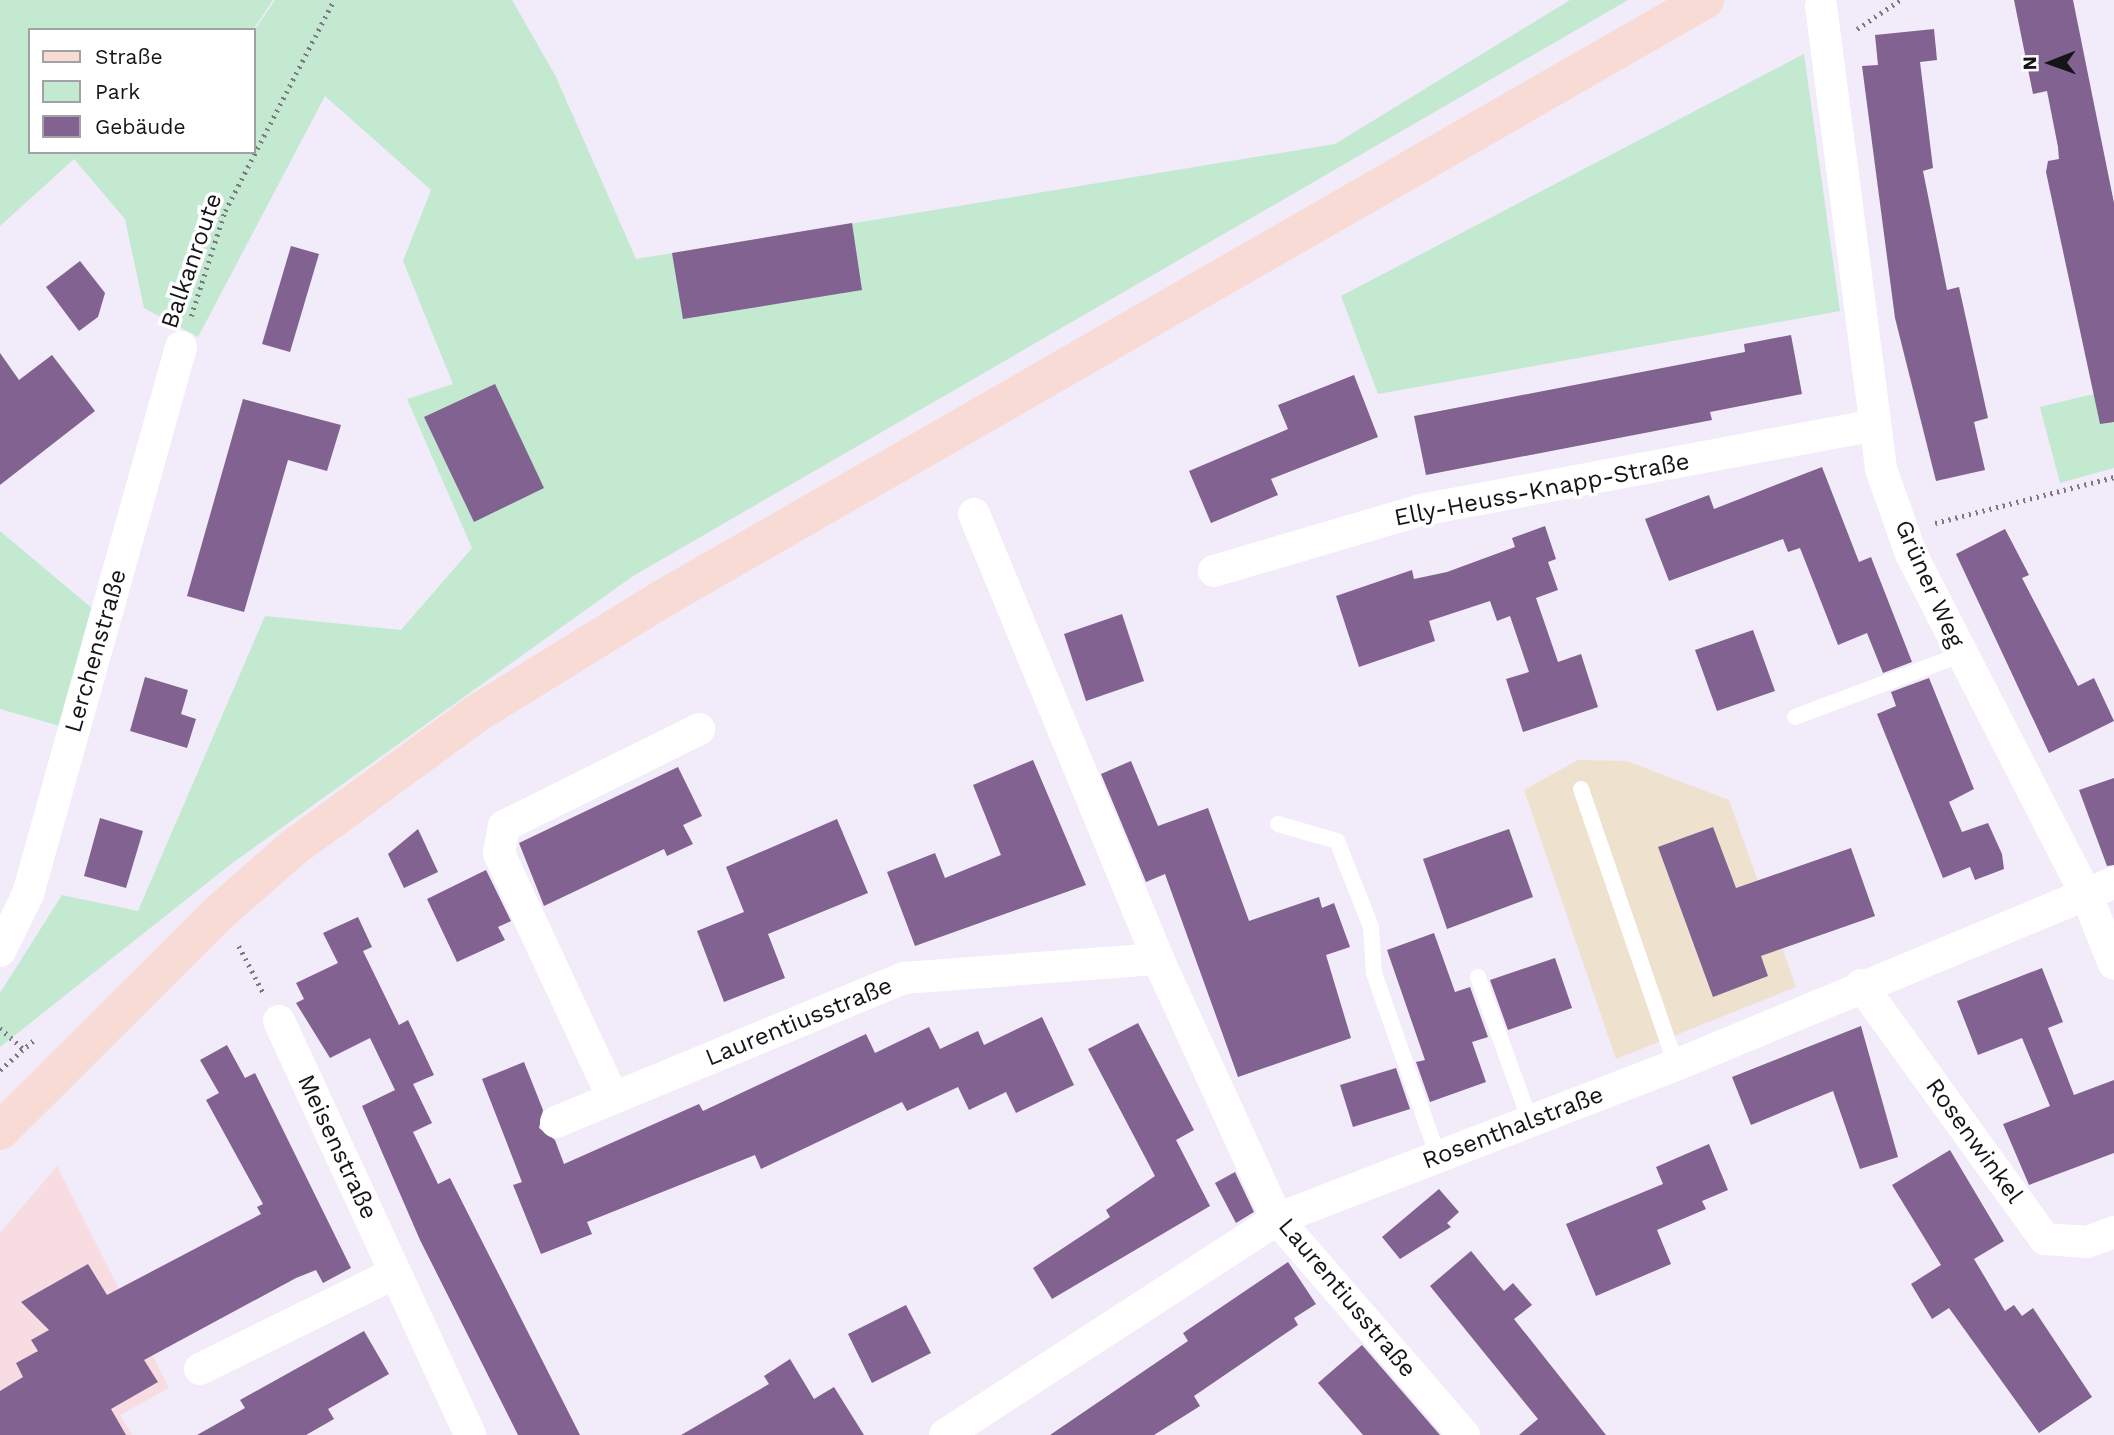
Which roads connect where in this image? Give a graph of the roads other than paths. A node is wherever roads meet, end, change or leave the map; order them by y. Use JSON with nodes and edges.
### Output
{"nodes":[{"id":1,"x":1705,"y":0,"type":"edge"},
{"id":2,"x":1821,"y":6,"type":"dead end"},
{"id":3,"x":181,"y":347,"type":"road end"},
{"id":4,"x":1874,"y":425,"type":"junction"},
{"id":5,"x":974,"y":514,"type":"dead end"},
{"id":6,"x":1214,"y":571,"type":"dead end"},
{"id":7,"x":1961,"y":654,"type":"junction"},
{"id":8,"x":1795,"y":717,"type":"dead end"},
{"id":9,"x":699,"y":729,"type":"dead end"},
{"id":10,"x":1580,"y":789,"type":"dead end"},
{"id":11,"x":1278,"y":824,"type":"dead end"},
{"id":12,"x":2100,"y":888,"type":"edge"},
{"id":13,"x":0,"y":951,"type":"edge"},
{"id":14,"x":1158,"y":959,"type":"junction"},
{"id":15,"x":2114,"y":964,"type":"edge"},
{"id":16,"x":1478,"y":977,"type":"dead end"},
{"id":17,"x":1861,"y":985,"type":"junction"},
{"id":18,"x":279,"y":1021,"type":"road end"},
{"id":19,"x":1676,"y":1065,"type":"junction"},
{"id":20,"x":613,"y":1098,"type":"junction"},
{"id":21,"x":1531,"y":1121,"type":"junction"},
{"id":22,"x":556,"y":1122,"type":"dead end"},
{"id":23,"x":0,"y":1131,"type":"edge"},
{"id":24,"x":1438,"y":1157,"type":"junction"},
{"id":25,"x":1277,"y":1219,"type":"junction"},
{"id":26,"x":2114,"y":1232,"type":"edge"},
{"id":27,"x":396,"y":1273,"type":"junction"},
{"id":28,"x":200,"y":1369,"type":"dead end"},
{"id":29,"x":470,"y":1435,"type":"edge"},
{"id":30,"x":945,"y":1435,"type":"edge"},
{"id":31,"x":1464,"y":1435,"type":"edge"}],
"edges":[{"from":1,"to":23,"type":"main road"},
{"from":2,"to":4,"type":"street","name":"Grüner Weg"},
{"from":3,"to":13,"type":"street","name":"Lerchenstraße"},
{"from":4,"to":6,"type":"street","name":"Elly-Heuss-Knapp-Straße"},
{"from":4,"to":7,"type":"street","name":"Grüner Weg"},
{"from":5,"to":14,"type":"street","name":"Laurentiusstraße"},
{"from":7,"to":8,"type":"lane"},
{"from":7,"to":12,"type":"street","name":"Grüner Weg"},
{"from":9,"to":20,"type":"street"},
{"from":10,"to":19,"type":"lane"},
{"from":11,"to":24,"type":"lane"},
{"from":12,"to":15,"type":"street","name":"Grüner Weg"},
{"from":12,"to":17,"type":"street","name":"Rosenthalstraße"},
{"from":14,"to":20,"type":"street","name":"Laurentiusstraße"},
{"from":14,"to":25,"type":"street","name":"Laurentiusstraße"},
{"from":16,"to":21,"type":"lane"},
{"from":17,"to":19,"type":"street","name":"Rosenthalstraße"},
{"from":17,"to":26,"type":"street","name":"Rosenwinkel"},
{"from":18,"to":27,"type":"street","name":"Meisenstraße"},
{"from":19,"to":21,"type":"street","name":"Rosenthalstraße"},
{"from":20,"to":22,"type":"street","name":"Laurentiusstraße"},
{"from":21,"to":24,"type":"street","name":"Rosenthalstraße"},
{"from":24,"to":25,"type":"street","name":"Rosenthalstraße"},
{"from":25,"to":30,"type":"street","name":"Rosenthalstraße"},
{"from":25,"to":31,"type":"street","name":"Laurentiusstraße"},
{"from":27,"to":28,"type":"street"},
{"from":27,"to":29,"type":"street","name":"Meisenstraße"}]}
